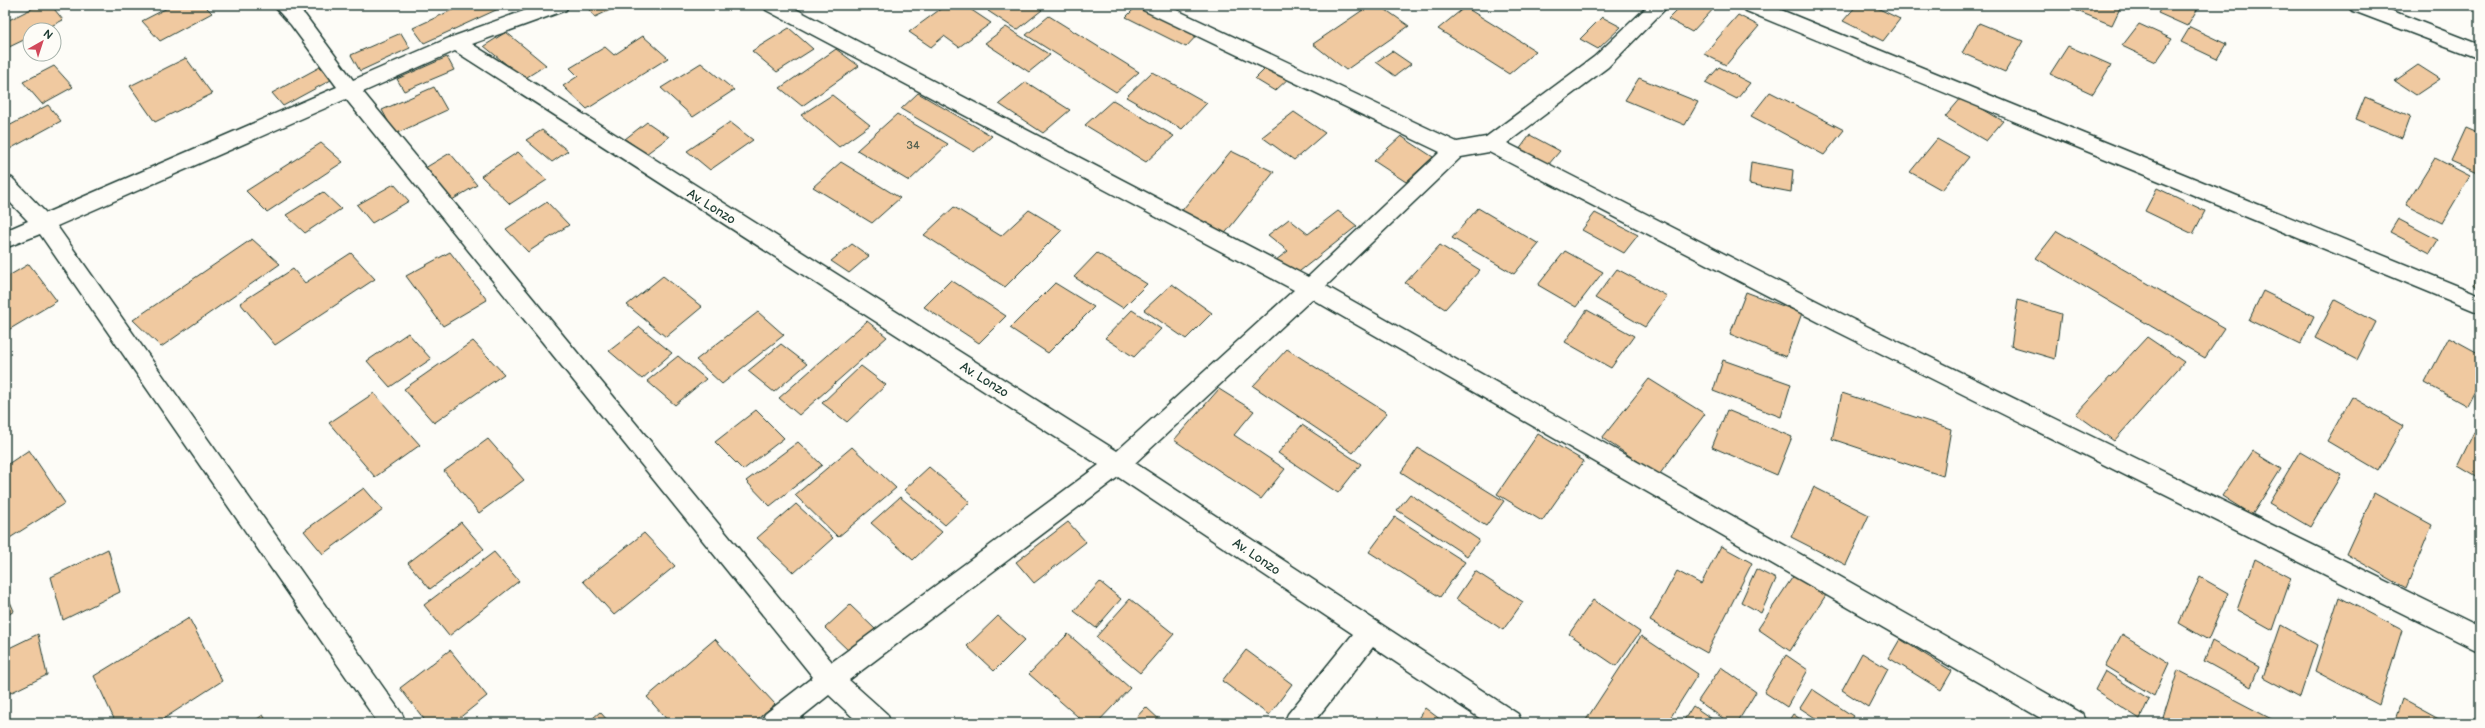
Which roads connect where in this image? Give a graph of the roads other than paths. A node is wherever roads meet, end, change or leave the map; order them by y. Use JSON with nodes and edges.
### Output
{"nodes":[{"id":1,"x":282,"y":5,"type":"edge"},
{"id":2,"x":559,"y":5,"type":"edge"},
{"id":3,"x":773,"y":5,"type":"edge"},
{"id":4,"x":1150,"y":5,"type":"edge"},
{"id":5,"x":1660,"y":5,"type":"edge"},
{"id":6,"x":1750,"y":5,"type":"edge"},
{"id":7,"x":2358,"y":5,"type":"edge"},
{"id":8,"x":456,"y":43,"type":"junction"},
{"id":9,"x":2480,"y":52,"type":"edge"},
{"id":10,"x":350,"y":90,"type":"junction"},
{"id":11,"x":1491,"y":144,"type":"junction"},
{"id":12,"x":1455,"y":150,"type":"junction"},
{"id":13,"x":5,"y":184,"type":"edge"},
{"id":14,"x":44,"y":224,"type":"junction"},
{"id":15,"x":5,"y":240,"type":"edge"},
{"id":16,"x":1310,"y":288,"type":"junction"},
{"id":17,"x":2480,"y":304,"type":"edge"},
{"id":18,"x":1118,"y":464,"type":"junction"},
{"id":19,"x":1371,"y":631,"type":"junction"},
{"id":20,"x":2480,"y":640,"type":"edge"},
{"id":21,"x":830,"y":678,"type":"junction"},
{"id":22,"x":393,"y":723,"type":"edge"},
{"id":23,"x":774,"y":723,"type":"edge"},
{"id":24,"x":878,"y":723,"type":"edge"},
{"id":25,"x":1297,"y":723,"type":"edge"},
{"id":26,"x":1509,"y":723,"type":"edge"},
{"id":27,"x":2074,"y":723,"type":"edge"}],
"edges":[{"from":1,"to":10,"type":"street"},
{"from":2,"to":8,"type":"street"},
{"from":3,"to":16,"type":"street"},
{"from":4,"to":12,"type":"street"},
{"from":5,"to":11,"type":"street"},
{"from":6,"to":17,"type":"street"},
{"from":7,"to":9,"type":"street"},
{"from":8,"to":10,"type":"street"},
{"from":8,"to":18,"type":"street","name":"Av. Lonzo"},
{"from":10,"to":14,"type":"street"},
{"from":10,"to":21,"type":"street"},
{"from":11,"to":12,"type":"street"},
{"from":11,"to":20,"type":"street"},
{"from":12,"to":16,"type":"street"},
{"from":13,"to":14,"type":"street"},
{"from":14,"to":15,"type":"street"},
{"from":14,"to":22,"type":"street"},
{"from":16,"to":18,"type":"street"},
{"from":16,"to":27,"type":"street"},
{"from":18,"to":19,"type":"street","name":"Av. Lonzo"},
{"from":18,"to":21,"type":"street"},
{"from":19,"to":25,"type":"street"},
{"from":19,"to":26,"type":"street","name":"Av. Lonzo"},
{"from":21,"to":23,"type":"street"},
{"from":21,"to":24,"type":"street"}]}
